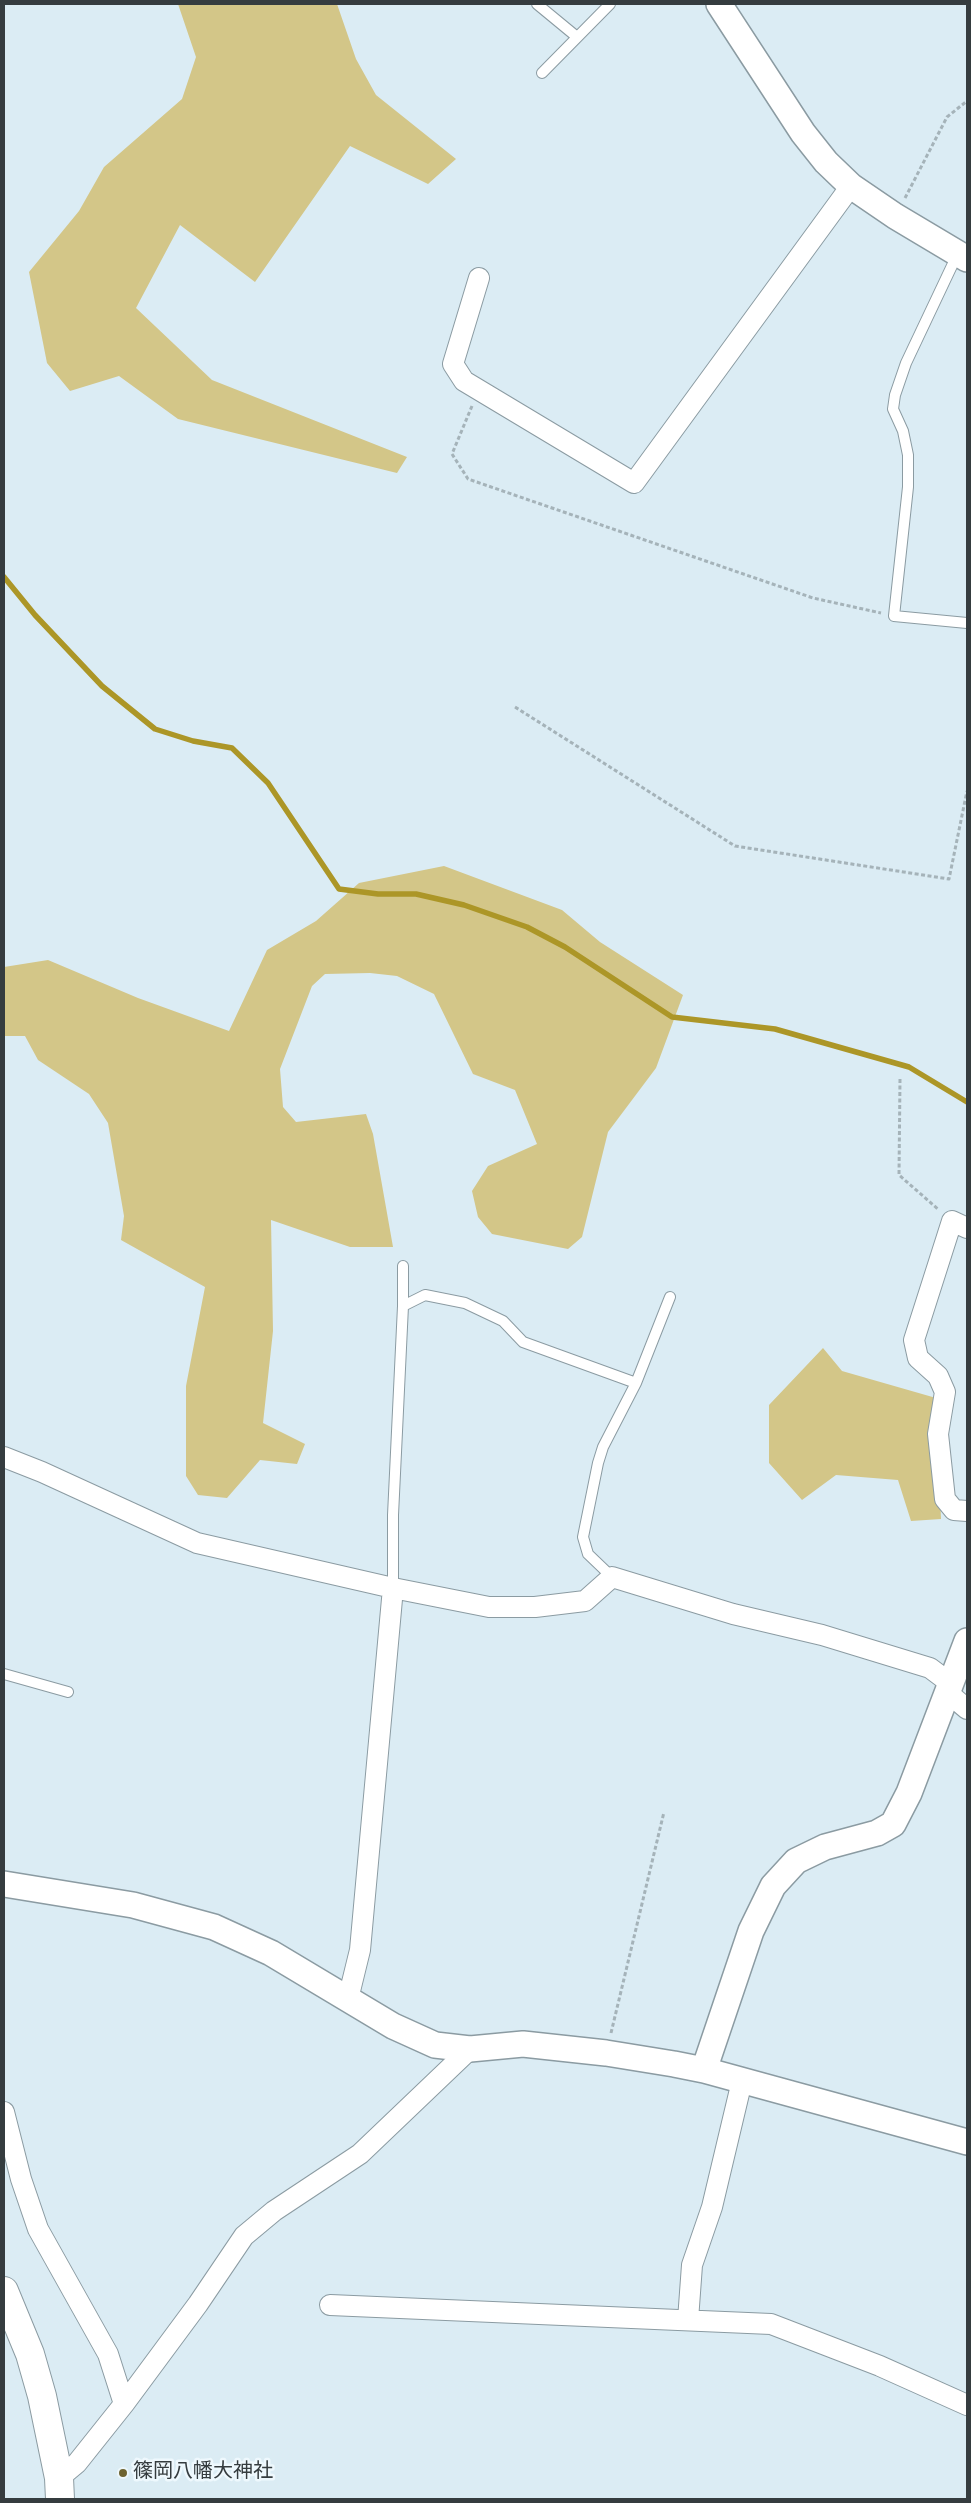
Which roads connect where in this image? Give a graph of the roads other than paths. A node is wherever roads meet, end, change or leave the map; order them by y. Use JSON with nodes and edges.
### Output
{"nodes":[{"id":1,"x":537,"y":4,"type":"edge"},
{"id":2,"x":610,"y":4,"type":"edge"},
{"id":3,"x":719,"y":4,"type":"edge"},
{"id":4,"x":577,"y":37,"type":"junction"},
{"id":5,"x":542,"y":73,"type":"dead end"},
{"id":6,"x":851,"y":186,"type":"junction"},
{"id":7,"x":963,"y":256,"type":"edge"},
{"id":8,"x":479,"y":278,"type":"dead end"},
{"id":9,"x":967,"y":623,"type":"edge"},
{"id":10,"x":960,"y":1224,"type":"edge"},
{"id":11,"x":402,"y":1266,"type":"dead end"},
{"id":12,"x":670,"y":1297,"type":"dead end"},
{"id":13,"x":403,"y":1306,"type":"junction"},
{"id":14,"x":636,"y":1384,"type":"junction"},
{"id":15,"x":4,"y":1457,"type":"edge"},
{"id":16,"x":967,"y":1511,"type":"edge"},
{"id":17,"x":612,"y":1577,"type":"junction"},
{"id":18,"x":393,"y":1588,"type":"junction"},
{"id":19,"x":967,"y":1641,"type":"edge"},
{"id":20,"x":4,"y":1674,"type":"edge"},
{"id":21,"x":949,"y":1688,"type":"junction"},
{"id":22,"x":68,"y":1692,"type":"dead end"},
{"id":23,"x":967,"y":1710,"type":"edge"},
{"id":24,"x":4,"y":1884,"type":"edge"},
{"id":25,"x":348,"y":1999,"type":"junction"},
{"id":26,"x":470,"y":2050,"type":"junction"},
{"id":27,"x":704,"y":2070,"type":"junction"},
{"id":28,"x":742,"y":2081,"type":"junction"},
{"id":29,"x":4,"y":2112,"type":"edge"},
{"id":30,"x":967,"y":2142,"type":"edge"},
{"id":31,"x":4,"y":2291,"type":"edge"},
{"id":32,"x":330,"y":2305,"type":"dead end"},
{"id":33,"x":688,"y":2320,"type":"junction"},
{"id":34,"x":124,"y":2404,"type":"junction"},
{"id":35,"x":967,"y":2406,"type":"edge"},
{"id":36,"x":60,"y":2488,"type":"edge"}],
"edges":[{"from":1,"to":4,"type":"lane"},
{"from":2,"to":4,"type":"lane"},
{"from":3,"to":6,"type":"street"},
{"from":4,"to":5,"type":"lane"},
{"from":6,"to":7,"type":"street"},
{"from":6,"to":8,"type":"street"},
{"from":7,"to":9,"type":"lane"},
{"from":10,"to":16,"type":"street"},
{"from":11,"to":13,"type":"lane"},
{"from":12,"to":14,"type":"lane"},
{"from":13,"to":14,"type":"lane"},
{"from":13,"to":18,"type":"lane"},
{"from":14,"to":17,"type":"lane"},
{"from":15,"to":18,"type":"street"},
{"from":17,"to":18,"type":"street"},
{"from":17,"to":21,"type":"street"},
{"from":18,"to":25,"type":"street"},
{"from":19,"to":21,"type":"street"},
{"from":20,"to":22,"type":"lane"},
{"from":21,"to":23,"type":"street"},
{"from":21,"to":27,"type":"street"},
{"from":24,"to":25,"type":"street"},
{"from":25,"to":26,"type":"street"},
{"from":26,"to":27,"type":"street"},
{"from":26,"to":34,"type":"street"},
{"from":27,"to":28,"type":"street"},
{"from":28,"to":30,"type":"street"},
{"from":28,"to":33,"type":"street"},
{"from":29,"to":34,"type":"street"},
{"from":31,"to":36,"type":"main road"},
{"from":32,"to":33,"type":"street"},
{"from":33,"to":35,"type":"street"},
{"from":34,"to":36,"type":"street"}]}
